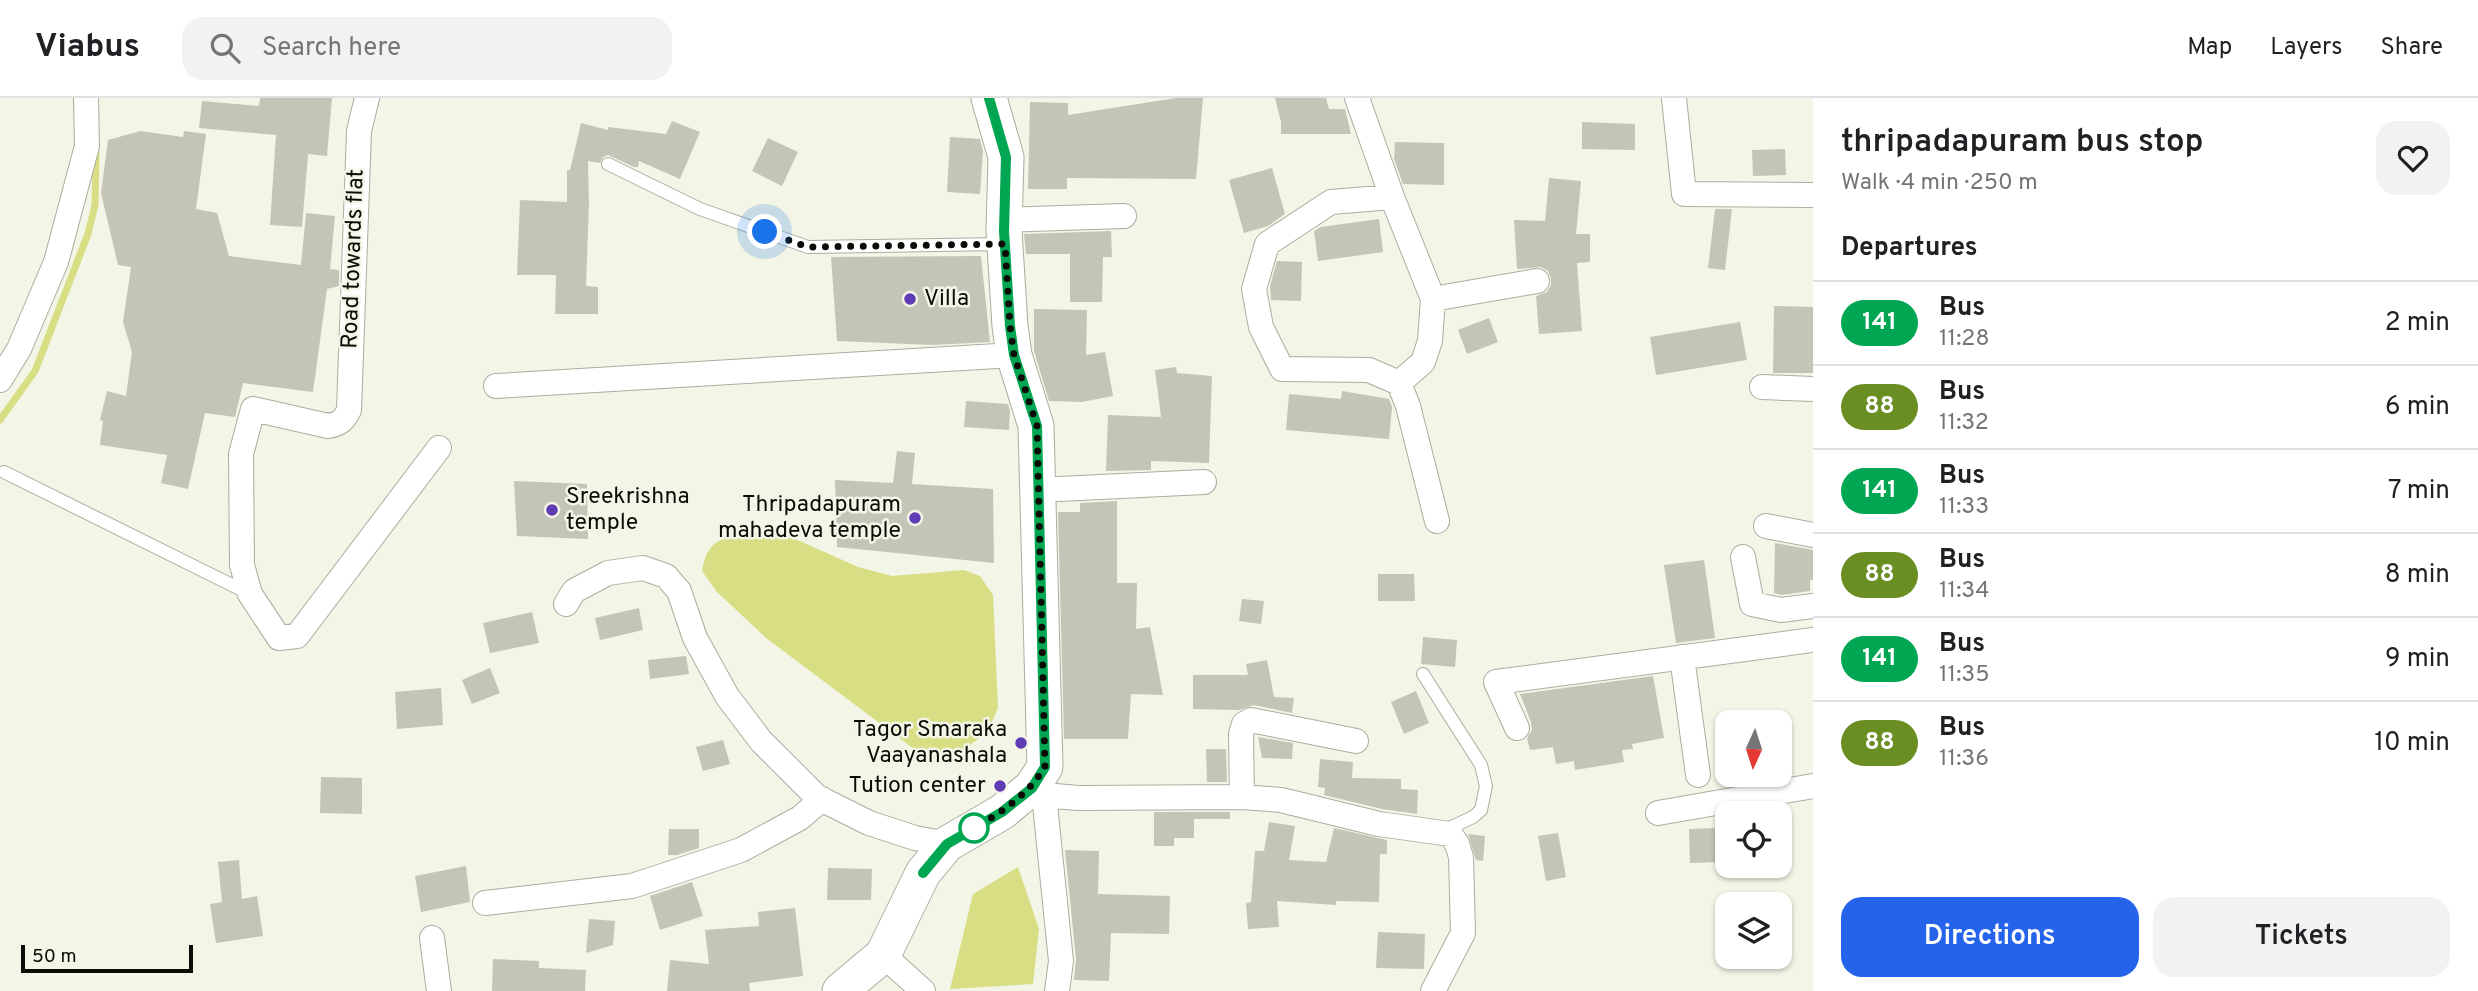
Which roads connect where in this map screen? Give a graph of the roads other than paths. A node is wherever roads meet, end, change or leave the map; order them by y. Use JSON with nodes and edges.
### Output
{"nodes":[{"id":1,"x":86,"y":98,"type":"edge"},
{"id":2,"x":367,"y":98,"type":"edge"},
{"id":3,"x":989,"y":98,"type":"edge"},
{"id":4,"x":1357,"y":98,"type":"edge"},
{"id":5,"x":1674,"y":98,"type":"edge"},
{"id":6,"x":608,"y":164,"type":"dead end"},
{"id":7,"x":1813,"y":195,"type":"edge"},
{"id":8,"x":1392,"y":197,"type":"junction"},
{"id":9,"x":1124,"y":216,"type":"dead end"},
{"id":10,"x":1004,"y":232,"type":"junction"},
{"id":11,"x":1537,"y":281,"type":"dead end"},
{"id":12,"x":1433,"y":299,"type":"junction"},
{"id":13,"x":1014,"y":355,"type":"junction"},
{"id":14,"x":0,"y":380,"type":"edge"},
{"id":15,"x":1399,"y":383,"type":"junction"},
{"id":16,"x":496,"y":386,"type":"dead end"},
{"id":17,"x":1762,"y":387,"type":"dead end"},
{"id":18,"x":1813,"y":389,"type":"edge"},
{"id":19,"x":439,"y":448,"type":"dead end"},
{"id":20,"x":4,"y":472,"type":"dead end"},
{"id":21,"x":1205,"y":482,"type":"dead end"},
{"id":22,"x":1038,"y":490,"type":"junction"},
{"id":23,"x":1437,"y":521,"type":"dead end"},
{"id":24,"x":1766,"y":526,"type":"dead end"},
{"id":25,"x":1813,"y":535,"type":"edge"},
{"id":26,"x":1743,"y":557,"type":"dead end"},
{"id":27,"x":250,"y":594,"type":"junction"},
{"id":28,"x":566,"y":604,"type":"dead end"},
{"id":29,"x":1813,"y":606,"type":"edge"},
{"id":30,"x":1813,"y":640,"type":"edge"},
{"id":31,"x":1682,"y":657,"type":"junction"},
{"id":32,"x":1423,"y":674,"type":"dead end"},
{"id":33,"x":1517,"y":728,"type":"dead end"},
{"id":34,"x":1356,"y":741,"type":"dead end"},
{"id":35,"x":1698,"y":775,"type":"dead end"},
{"id":36,"x":1813,"y":786,"type":"edge"},
{"id":37,"x":1038,"y":791,"type":"junction"},
{"id":38,"x":1242,"y":797,"type":"junction"},
{"id":39,"x":822,"y":799,"type":"junction"},
{"id":40,"x":1658,"y":813,"type":"dead end"},
{"id":41,"x":1440,"y":832,"type":"junction"},
{"id":42,"x":947,"y":844,"type":"junction"},
{"id":43,"x":485,"y":904,"type":"dead end"},
{"id":44,"x":432,"y":938,"type":"dead end"},
{"id":45,"x":883,"y":955,"type":"junction"},
{"id":46,"x":439,"y":991,"type":"edge"},
{"id":47,"x":840,"y":991,"type":"edge"},
{"id":48,"x":923,"y":991,"type":"edge"},
{"id":49,"x":1057,"y":991,"type":"edge"},
{"id":50,"x":1433,"y":991,"type":"edge"}],
"edges":[{"from":1,"to":14,"type":"street"},
{"from":2,"to":27,"type":"street","name":"Road towards flat"},
{"from":3,"to":10,"type":"main road"},
{"from":4,"to":8,"type":"street"},
{"from":5,"to":7,"type":"street"},
{"from":6,"to":10,"type":"lane"},
{"from":8,"to":12,"type":"street"},
{"from":8,"to":15,"type":"street"},
{"from":9,"to":10,"type":"street"},
{"from":10,"to":13,"type":"main road"},
{"from":11,"to":12,"type":"street"},
{"from":12,"to":15,"type":"street"},
{"from":13,"to":16,"type":"street"},
{"from":13,"to":22,"type":"main road"},
{"from":15,"to":23,"type":"street"},
{"from":17,"to":18,"type":"street"},
{"from":19,"to":27,"type":"street"},
{"from":20,"to":27,"type":"lane"},
{"from":21,"to":22,"type":"street"},
{"from":22,"to":37,"type":"main road"},
{"from":24,"to":25,"type":"street"},
{"from":26,"to":29,"type":"street"},
{"from":28,"to":39,"type":"street"},
{"from":30,"to":31,"type":"street"},
{"from":31,"to":33,"type":"street"},
{"from":31,"to":35,"type":"street"},
{"from":32,"to":41,"type":"lane"},
{"from":34,"to":38,"type":"street"},
{"from":36,"to":40,"type":"street"},
{"from":37,"to":38,"type":"street"},
{"from":37,"to":42,"type":"main road"},
{"from":37,"to":49,"type":"street"},
{"from":38,"to":41,"type":"street"},
{"from":39,"to":42,"type":"street"},
{"from":39,"to":43,"type":"street"},
{"from":41,"to":50,"type":"street"},
{"from":42,"to":45,"type":"main road"},
{"from":44,"to":46,"type":"street"},
{"from":45,"to":47,"type":"main road"},
{"from":45,"to":48,"type":"street"}]}
